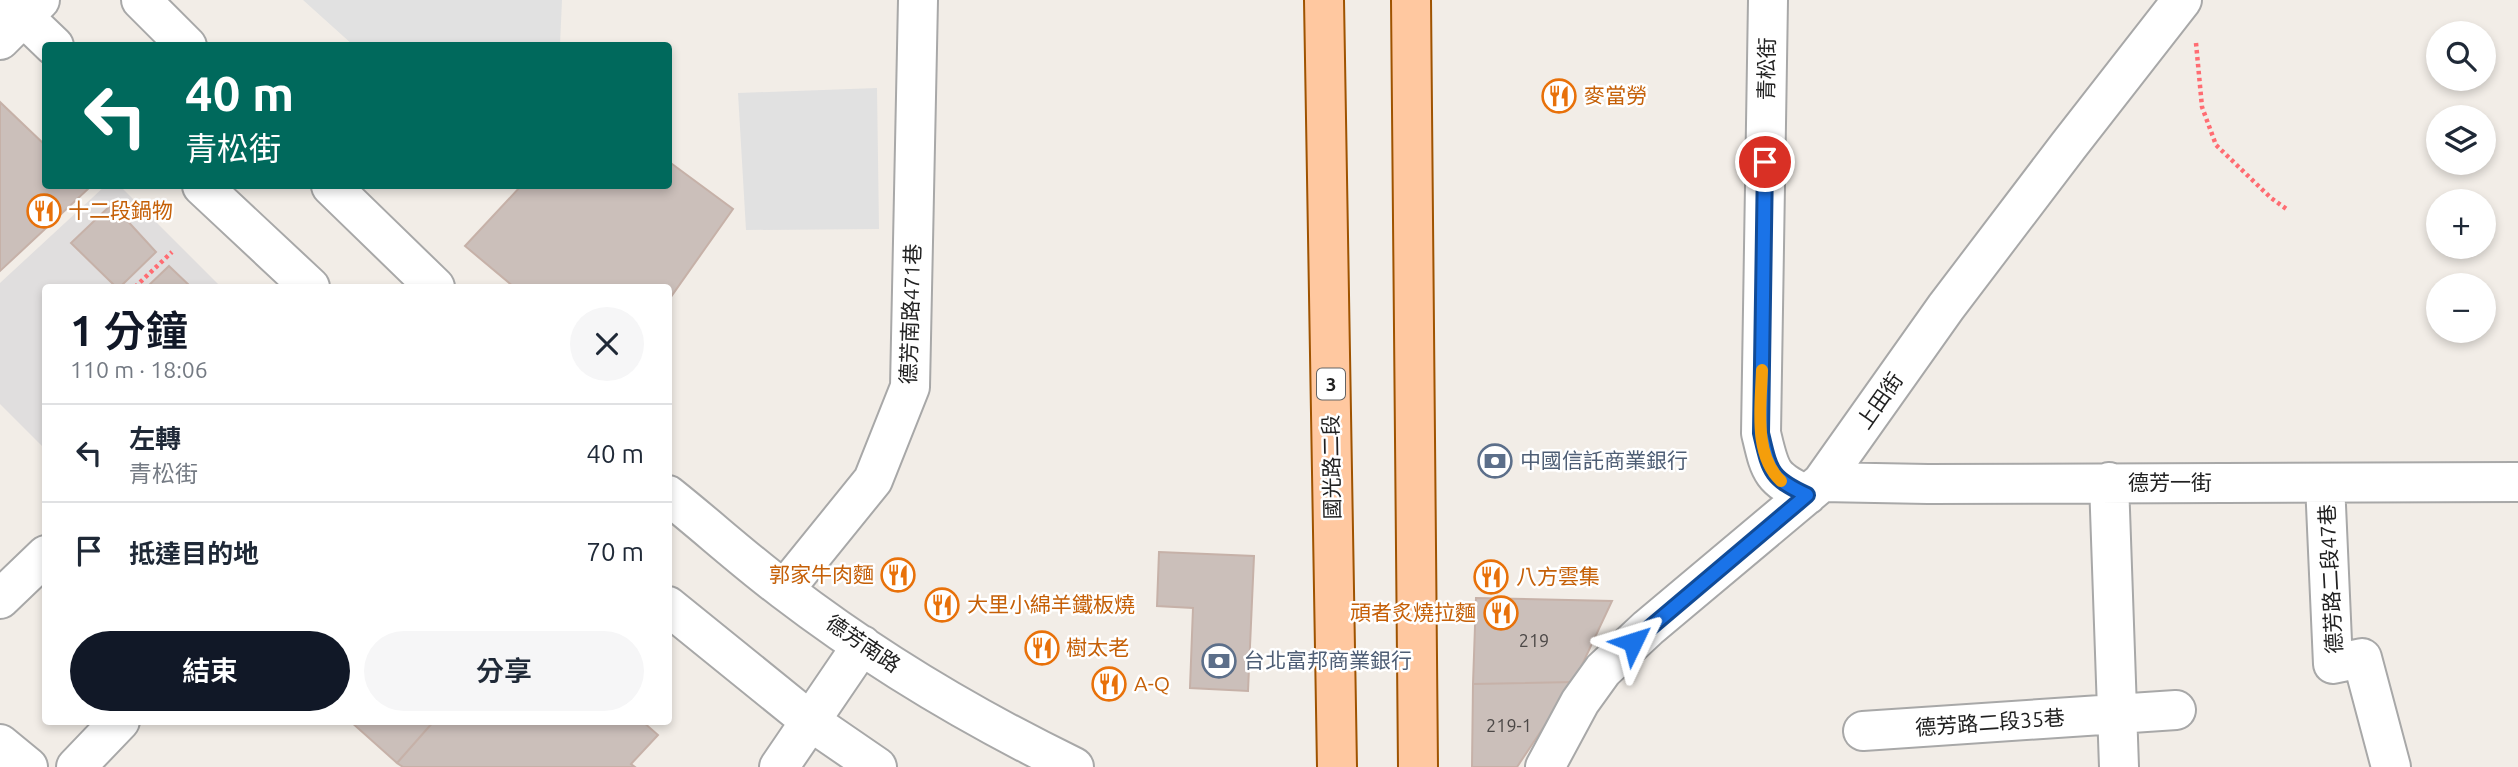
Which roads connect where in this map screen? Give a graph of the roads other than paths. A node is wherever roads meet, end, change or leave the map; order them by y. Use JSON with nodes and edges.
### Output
{"nodes":[{"id":1,"x":141,"y":0,"type":"edge"},
{"id":2,"x":918,"y":0,"type":"edge"},
{"id":3,"x":1324,"y":0,"type":"edge"},
{"id":4,"x":1411,"y":0,"type":"edge"},
{"id":5,"x":1768,"y":0,"type":"edge"},
{"id":6,"x":2182,"y":0,"type":"edge"},
{"id":7,"x":17,"y":14,"type":"edge"},
{"id":8,"x":2155,"y":15,"type":"edge"},
{"id":9,"x":49,"y":42,"type":"edge"},
{"id":10,"x":183,"y":42,"type":"edge"},
{"id":11,"x":205,"y":189,"type":"edge"},
{"id":12,"x":334,"y":189,"type":"edge"},
{"id":13,"x":307,"y":284,"type":"edge"},
{"id":14,"x":432,"y":284,"type":"edge"},
{"id":15,"x":2109,"y":482,"type":"junction"},
{"id":16,"x":2518,"y":482,"type":"edge"},
{"id":17,"x":2325,"y":483,"type":"junction"},
{"id":18,"x":1815,"y":489,"type":"junction"},
{"id":19,"x":672,"y":498,"type":"edge"},
{"id":20,"x":42,"y":559,"type":"edge"},
{"id":21,"x":784,"y":590,"type":"junction"},
{"id":22,"x":0,"y":599,"type":"edge"},
{"id":23,"x":672,"y":609,"type":"edge"},
{"id":24,"x":862,"y":645,"type":"junction"},
{"id":25,"x":2176,"y":710,"type":"dead end"},
{"id":26,"x":2117,"y":714,"type":"junction"},
{"id":27,"x":810,"y":721,"type":"junction"},
{"id":28,"x":116,"y":725,"type":"edge"},
{"id":29,"x":1863,"y":732,"type":"dead end"},
{"id":30,"x":0,"y":744,"type":"edge"},
{"id":31,"x":28,"y":767,"type":"edge"},
{"id":32,"x":76,"y":767,"type":"edge"},
{"id":33,"x":779,"y":767,"type":"edge"},
{"id":34,"x":877,"y":767,"type":"edge"},
{"id":35,"x":1074,"y":767,"type":"edge"},
{"id":36,"x":1337,"y":767,"type":"edge"},
{"id":37,"x":1418,"y":767,"type":"edge"},
{"id":38,"x":1545,"y":767,"type":"edge"},
{"id":39,"x":2119,"y":767,"type":"edge"},
{"id":40,"x":2392,"y":767,"type":"edge"}],
"edges":[{"from":1,"to":10,"type":"street"},
{"from":2,"to":21,"type":"street","name":"德芳南路471巷"},
{"from":3,"to":36,"type":"main road","name":"國光路二段","number":"3"},
{"from":4,"to":37,"type":"main road"},
{"from":5,"to":18,"type":"street","name":"青松街"},
{"from":6,"to":8,"type":"street","name":"上田街"},
{"from":7,"to":9,"type":"street"},
{"from":8,"to":18,"type":"street","name":"上田街"},
{"from":11,"to":13,"type":"street"},
{"from":12,"to":14,"type":"street"},
{"from":15,"to":17,"type":"street","name":"德芳一街"},
{"from":15,"to":18,"type":"street","name":"德芳一街"},
{"from":15,"to":26,"type":"street"},
{"from":16,"to":17,"type":"street","name":"德芳一街"},
{"from":17,"to":40,"type":"street","name":"德芳路二段47巷"},
{"from":18,"to":38,"type":"street","name":"上田街"},
{"from":19,"to":21,"type":"street","name":"德芳南路"},
{"from":20,"to":22,"type":"street"},
{"from":21,"to":24,"type":"street","name":"德芳南路"},
{"from":23,"to":27,"type":"street"},
{"from":24,"to":27,"type":"street"},
{"from":24,"to":35,"type":"street","name":"德芳南路"},
{"from":25,"to":26,"type":"street","name":"德芳路二段35巷"},
{"from":26,"to":29,"type":"street","name":"德芳路二段35巷"},
{"from":26,"to":39,"type":"street"},
{"from":27,"to":33,"type":"street"},
{"from":27,"to":34,"type":"street"},
{"from":28,"to":32,"type":"street"},
{"from":30,"to":31,"type":"street"}]}
